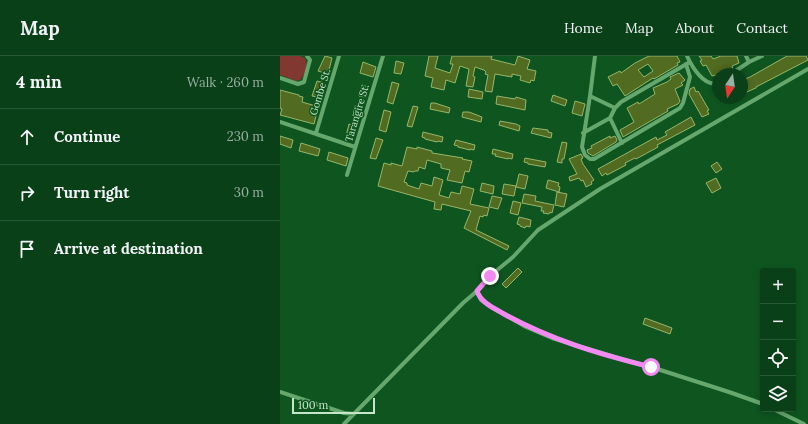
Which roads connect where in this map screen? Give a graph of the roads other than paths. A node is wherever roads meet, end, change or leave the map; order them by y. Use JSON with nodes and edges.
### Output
{"nodes":[{"id":1,"x":307,"y":56,"type":"edge"},
{"id":2,"x":339,"y":56,"type":"edge"},
{"id":3,"x":383,"y":56,"type":"edge"},
{"id":4,"x":595,"y":56,"type":"edge"},
{"id":5,"x":687,"y":56,"type":"edge"},
{"id":6,"x":746,"y":56,"type":"edge"},
{"id":7,"x":762,"y":56,"type":"edge"},
{"id":8,"x":749,"y":62,"type":"junction"},
{"id":9,"x":688,"y":63,"type":"junction"},
{"id":10,"x":740,"y":68,"type":"edge"},
{"id":11,"x":808,"y":69,"type":"edge"},
{"id":12,"x":280,"y":78,"type":"edge"},
{"id":13,"x":712,"y":84,"type":"edge"},
{"id":14,"x":590,"y":96,"type":"junction"},
{"id":15,"x":615,"y":108,"type":"junction"},
{"id":16,"x":610,"y":118,"type":"junction"},
{"id":17,"x":280,"y":122,"type":"edge"},
{"id":18,"x":316,"y":133,"type":"junction"},
{"id":19,"x":583,"y":133,"type":"junction"},
{"id":20,"x":622,"y":143,"type":"junction"},
{"id":21,"x":356,"y":146,"type":"junction"},
{"id":22,"x":347,"y":175,"type":"dead end"},
{"id":23,"x":477,"y":291,"type":"junction"},
{"id":24,"x":280,"y":392,"type":"edge"},
{"id":25,"x":760,"y":403,"type":"edge"},
{"id":26,"x":779,"y":412,"type":"edge"},
{"id":27,"x":344,"y":413,"type":"junction"},
{"id":28,"x":354,"y":414,"type":"junction"},
{"id":29,"x":345,"y":423,"type":"edge"},
{"id":30,"x":804,"y":424,"type":"edge"}],
"edges":[{"from":1,"to":12,"type":"street"},
{"from":2,"to":18,"type":"street","name":"Gombe St."},
{"from":3,"to":21,"type":"street","name":"Tarangire St."},
{"from":4,"to":14,"type":"street"},
{"from":5,"to":9,"type":"street"},
{"from":6,"to":8,"type":"street"},
{"from":7,"to":8,"type":"street"},
{"from":8,"to":10,"type":"street"},
{"from":9,"to":13,"type":"street"},
{"from":9,"to":15,"type":"street"},
{"from":9,"to":20,"type":"street"},
{"from":11,"to":23,"type":"street"},
{"from":14,"to":15,"type":"street"},
{"from":14,"to":19,"type":"street"},
{"from":15,"to":16,"type":"street"},
{"from":16,"to":19,"type":"street"},
{"from":16,"to":20,"type":"street"},
{"from":17,"to":18,"type":"street"},
{"from":18,"to":21,"type":"street"},
{"from":19,"to":20,"type":"street"},
{"from":21,"to":22,"type":"street","name":"Tarangire St."},
{"from":23,"to":25,"type":"street"},
{"from":23,"to":28,"type":"street"},
{"from":24,"to":27,"type":"street"},
{"from":26,"to":30,"type":"street"},
{"from":27,"to":28,"type":"street"},
{"from":27,"to":29,"type":"street"},
{"from":28,"to":29,"type":"street"}]}
